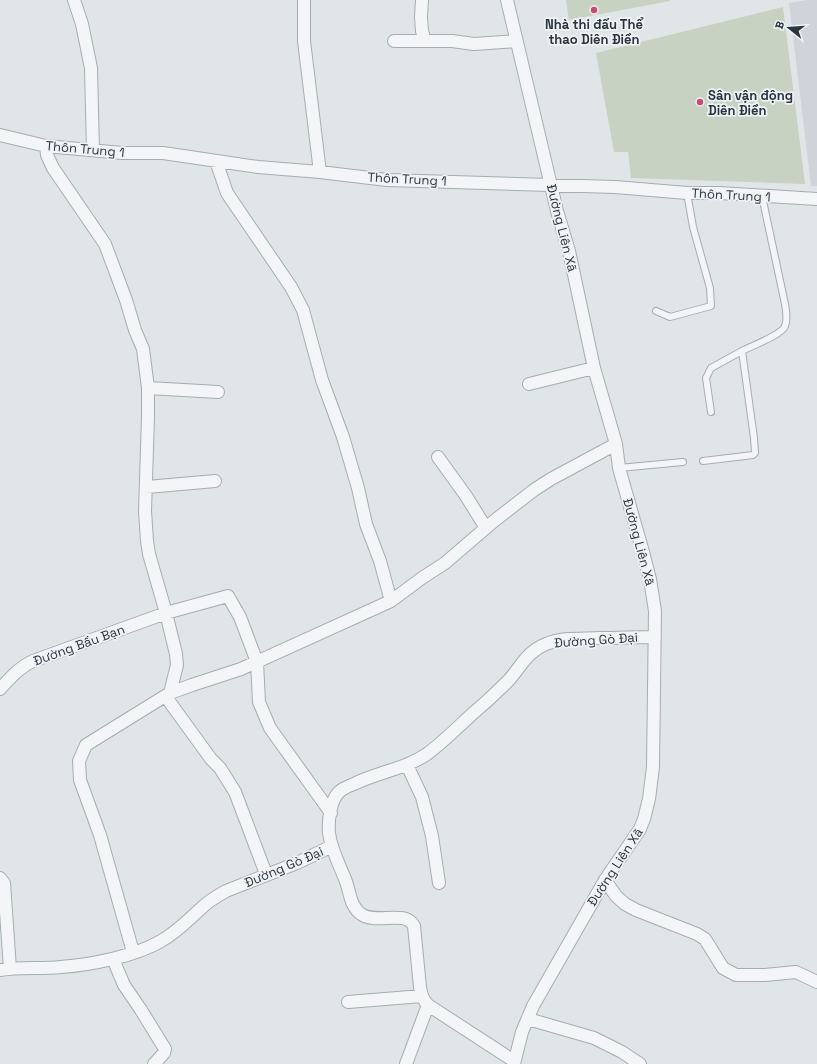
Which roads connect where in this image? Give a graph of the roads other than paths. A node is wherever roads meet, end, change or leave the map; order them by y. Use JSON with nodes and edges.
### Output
{"nodes":[{"id":1,"x":74,"y":0,"type":"edge"},
{"id":2,"x":304,"y":0,"type":"edge"},
{"id":3,"x":422,"y":0,"type":"edge"},
{"id":4,"x":507,"y":0,"type":"edge"},
{"id":5,"x":394,"y":40,"type":"dead end"},
{"id":6,"x":425,"y":41,"type":"junction"},
{"id":7,"x":516,"y":41,"type":"junction"},
{"id":8,"x":0,"y":135,"type":"edge"},
{"id":9,"x":46,"y":146,"type":"junction"},
{"id":10,"x":93,"y":150,"type":"junction"},
{"id":11,"x":216,"y":161,"type":"junction"},
{"id":12,"x":320,"y":172,"type":"junction"},
{"id":13,"x":551,"y":186,"type":"junction"},
{"id":14,"x":687,"y":193,"type":"junction"},
{"id":15,"x":762,"y":196,"type":"junction"},
{"id":16,"x":817,"y":199,"type":"edge"},
{"id":17,"x":656,"y":310,"type":"dead end"},
{"id":18,"x":742,"y":351,"type":"junction"},
{"id":19,"x":594,"y":368,"type":"junction"},
{"id":20,"x":529,"y":384,"type":"dead end"},
{"id":21,"x":148,"y":388,"type":"junction"},
{"id":22,"x":218,"y":392,"type":"dead end"},
{"id":23,"x":711,"y":412,"type":"dead end"},
{"id":24,"x":616,"y":444,"type":"junction"},
{"id":25,"x":438,"y":457,"type":"dead end"},
{"id":26,"x":703,"y":461,"type":"dead end"},
{"id":27,"x":683,"y":462,"type":"dead end"},
{"id":28,"x":619,"y":468,"type":"junction"},
{"id":29,"x":215,"y":481,"type":"dead end"},
{"id":30,"x":147,"y":488,"type":"junction"},
{"id":31,"x":486,"y":528,"type":"junction"},
{"id":32,"x":391,"y":601,"type":"junction"},
{"id":33,"x":166,"y":613,"type":"junction"},
{"id":34,"x":655,"y":637,"type":"junction"},
{"id":35,"x":257,"y":662,"type":"junction"},
{"id":36,"x":0,"y":689,"type":"edge"},
{"id":37,"x":168,"y":695,"type":"junction"},
{"id":38,"x":407,"y":765,"type":"junction"},
{"id":39,"x":331,"y":813,"type":"junction"},
{"id":40,"x":332,"y":846,"type":"junction"},
{"id":41,"x":266,"y":874,"type":"junction"},
{"id":42,"x":0,"y":878,"type":"edge"},
{"id":43,"x":605,"y":880,"type":"junction"},
{"id":44,"x":439,"y":883,"type":"dead end"},
{"id":45,"x":133,"y":952,"type":"junction"},
{"id":46,"x":113,"y":959,"type":"junction"},
{"id":47,"x":5,"y":969,"type":"edge"},
{"id":48,"x":817,"y":982,"type":"edge"},
{"id":49,"x":425,"y":1001,"type":"junction"},
{"id":50,"x":348,"y":1002,"type":"dead end"},
{"id":51,"x":528,"y":1019,"type":"junction"},
{"id":52,"x":514,"y":1062,"type":"edge"},
{"id":53,"x":154,"y":1064,"type":"edge"},
{"id":54,"x":406,"y":1064,"type":"edge"},
{"id":55,"x":640,"y":1064,"type":"edge"}],
"edges":[{"from":1,"to":10,"type":"street"},
{"from":2,"to":12,"type":"street"},
{"from":3,"to":6,"type":"street"},
{"from":4,"to":7,"type":"street","name":"Đường Liên Xã"},
{"from":5,"to":6,"type":"street"},
{"from":6,"to":7,"type":"street"},
{"from":7,"to":13,"type":"street","name":"Đường Liên Xã"},
{"from":8,"to":9,"type":"street","name":"Thôn Trung 1"},
{"from":9,"to":10,"type":"street","name":"Thôn Trung 1"},
{"from":9,"to":21,"type":"street"},
{"from":10,"to":11,"type":"street","name":"Thôn Trung 1"},
{"from":11,"to":12,"type":"street","name":"Thôn Trung 1"},
{"from":11,"to":32,"type":"street"},
{"from":12,"to":13,"type":"street","name":"Thôn Trung 1"},
{"from":13,"to":14,"type":"street","name":"Thôn Trung 1"},
{"from":13,"to":19,"type":"street","name":"Đường Liên Xã"},
{"from":14,"to":15,"type":"street","name":"Thôn Trung 1"},
{"from":14,"to":17,"type":"lane"},
{"from":15,"to":16,"type":"street","name":"Thôn Trung 1"},
{"from":15,"to":18,"type":"lane"},
{"from":18,"to":23,"type":"lane"},
{"from":18,"to":26,"type":"lane"},
{"from":19,"to":20,"type":"street"},
{"from":19,"to":24,"type":"street","name":"Đường Liên Xã"},
{"from":21,"to":22,"type":"street"},
{"from":21,"to":30,"type":"street"},
{"from":24,"to":28,"type":"street","name":"Đường Liên Xã"},
{"from":24,"to":31,"type":"street"},
{"from":25,"to":31,"type":"street"},
{"from":27,"to":28,"type":"lane"},
{"from":28,"to":34,"type":"street","name":"Đường Liên Xã"},
{"from":29,"to":30,"type":"street"},
{"from":30,"to":33,"type":"street"},
{"from":31,"to":32,"type":"street"},
{"from":32,"to":35,"type":"street"},
{"from":33,"to":35,"type":"street","name":"Đường Bầu Bạn"},
{"from":33,"to":36,"type":"street","name":"Đường Bầu Bạn"},
{"from":33,"to":37,"type":"street"},
{"from":34,"to":38,"type":"street","name":"Đường Gò Đại"},
{"from":34,"to":43,"type":"street","name":"Đường Liên Xã"},
{"from":35,"to":37,"type":"street"},
{"from":35,"to":39,"type":"street"},
{"from":37,"to":41,"type":"street"},
{"from":37,"to":45,"type":"street"},
{"from":38,"to":39,"type":"street","name":"Đường Gò Đại"},
{"from":38,"to":44,"type":"street"},
{"from":39,"to":40,"type":"street","name":"Đường Gò Đại"},
{"from":40,"to":41,"type":"street","name":"Đường Gò Đại"},
{"from":40,"to":49,"type":"street"},
{"from":41,"to":45,"type":"street","name":"Đường Gò Đại"},
{"from":42,"to":47,"type":"street"},
{"from":43,"to":48,"type":"street"},
{"from":43,"to":51,"type":"street","name":"Đường Liên Xã"},
{"from":45,"to":46,"type":"street","name":"Đường Gò Đại"},
{"from":46,"to":47,"type":"street","name":"Đường Gò Đại"},
{"from":46,"to":53,"type":"street"},
{"from":49,"to":50,"type":"street"},
{"from":49,"to":52,"type":"street"},
{"from":49,"to":54,"type":"street"},
{"from":51,"to":52,"type":"street","name":"Đường Liên Xã"},
{"from":51,"to":55,"type":"street"}]}
